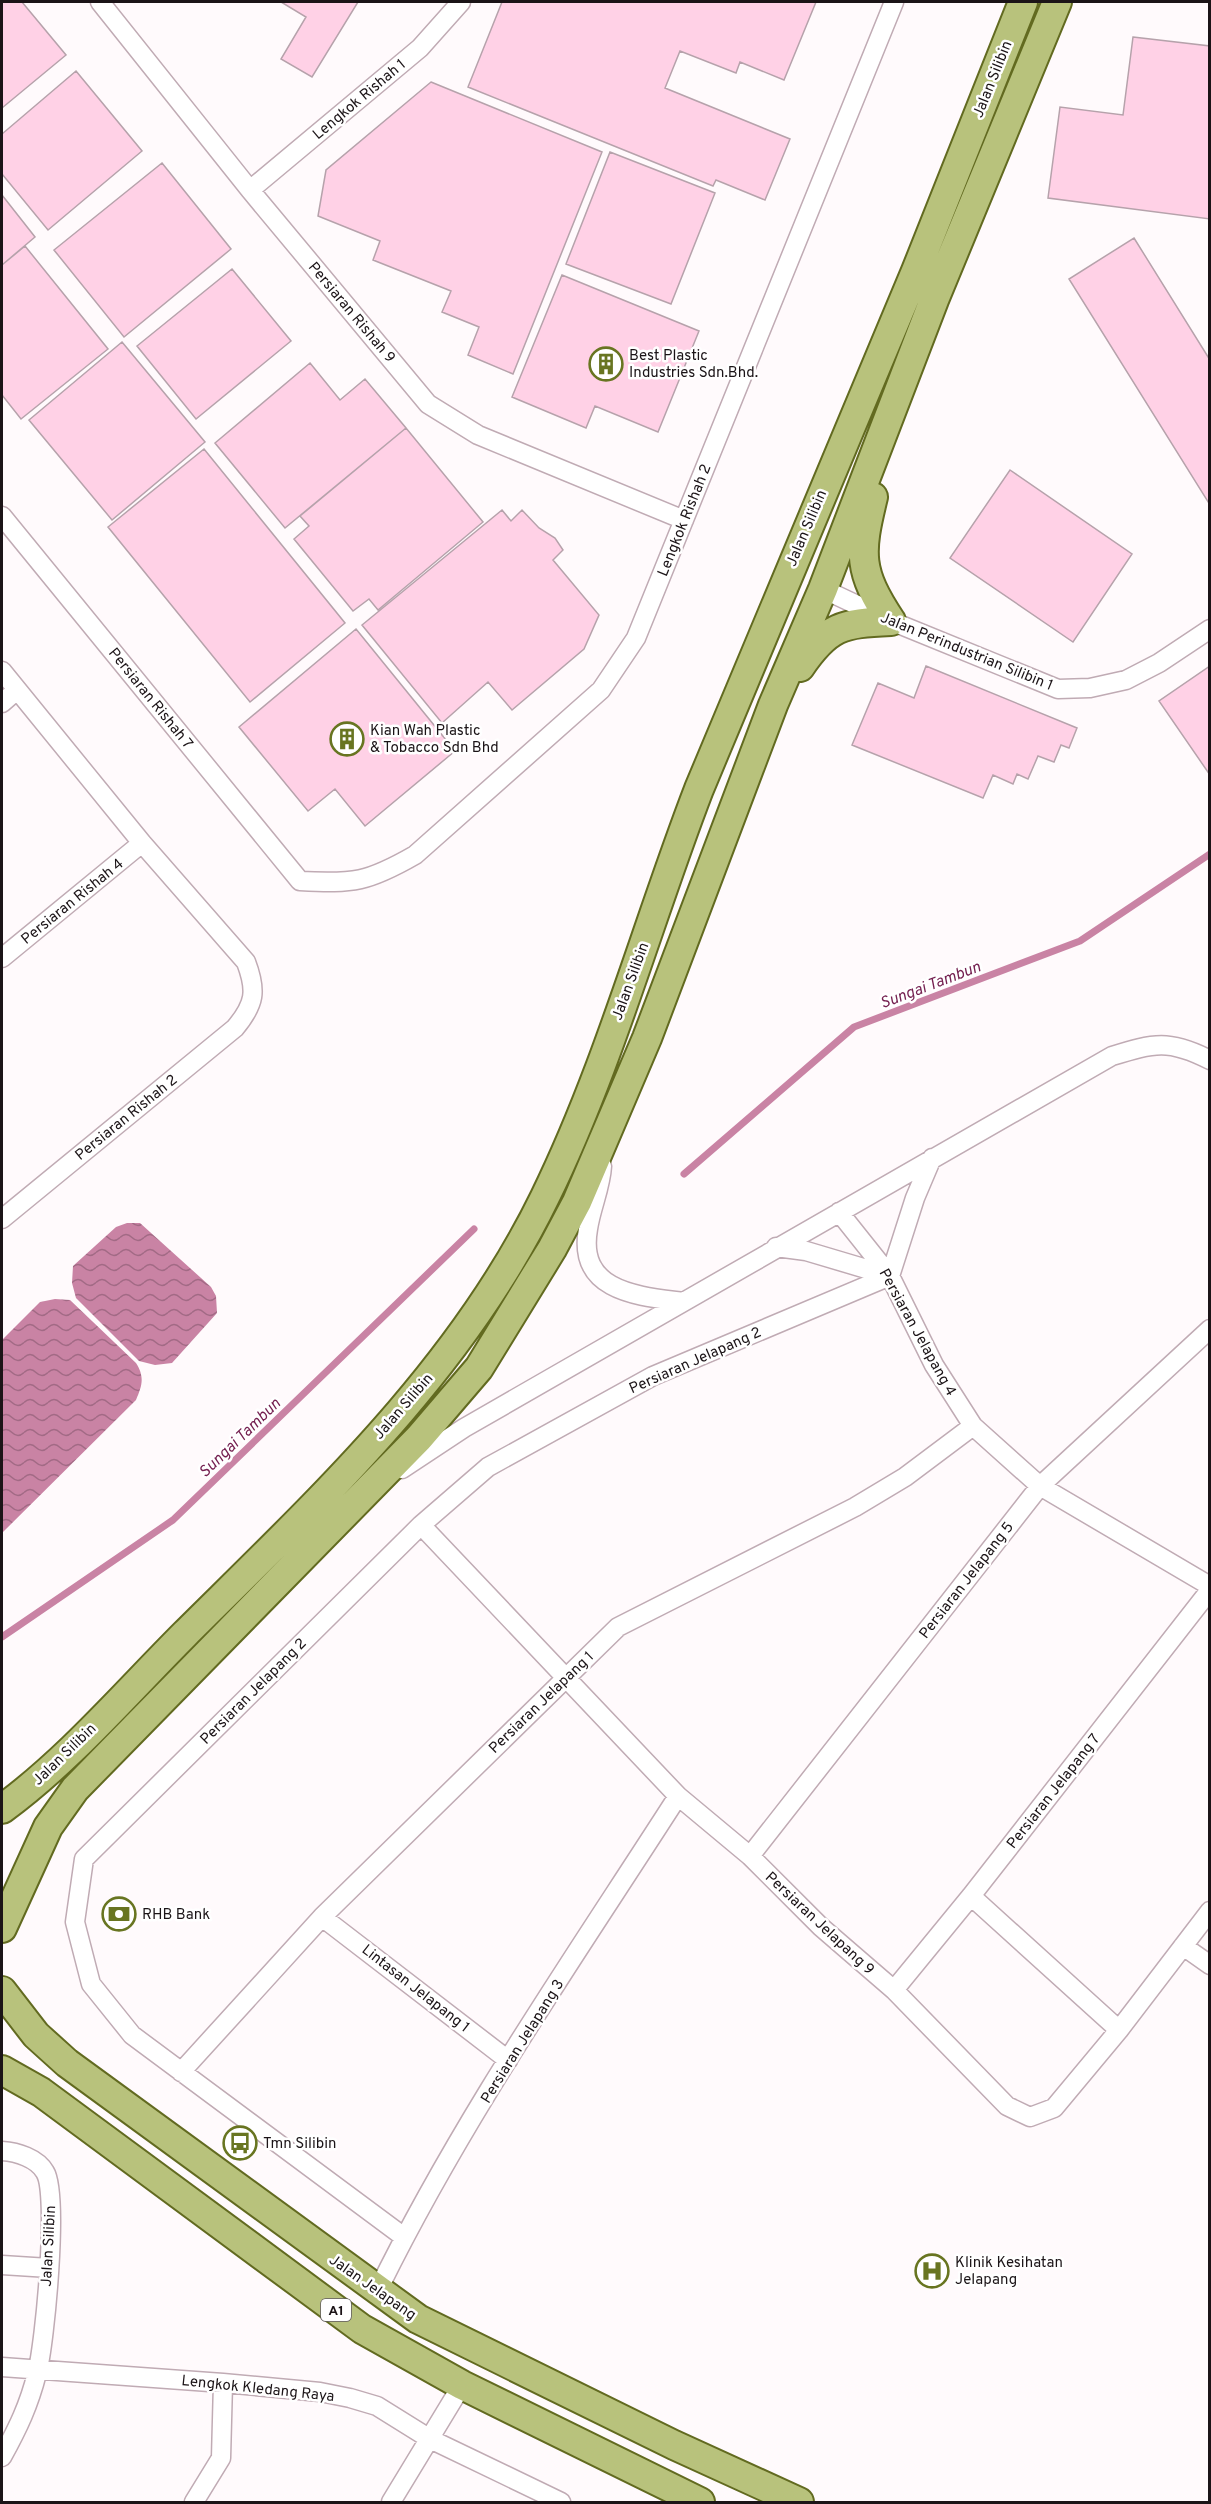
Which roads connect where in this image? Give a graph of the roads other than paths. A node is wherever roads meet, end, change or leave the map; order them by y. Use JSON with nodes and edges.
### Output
{"nodes":[{"id":1,"x":100,"y":2,"type":"edge"},
{"id":2,"x":461,"y":2,"type":"edge"},
{"id":3,"x":894,"y":2,"type":"edge"},
{"id":4,"x":1023,"y":2,"type":"edge"},
{"id":5,"x":1057,"y":2,"type":"edge"},
{"id":6,"x":250,"y":190,"type":"junction"},
{"id":7,"x":898,"y":393,"type":"junction"},
{"id":8,"x":862,"y":396,"type":"junction"},
{"id":9,"x":2,"y":516,"type":"edge"},
{"id":10,"x":684,"y":520,"type":"junction"},
{"id":11,"x":823,"y":589,"type":"junction"},
{"id":12,"x":891,"y":621,"type":"junction"},
{"id":13,"x":1209,"y":629,"type":"edge"},
{"id":14,"x":2,"y":671,"type":"edge"},
{"id":15,"x":17,"y":690,"type":"junction"},
{"id":16,"x":2,"y":703,"type":"edge"},
{"id":17,"x":773,"y":705,"type":"junction"},
{"id":18,"x":699,"y":789,"type":"junction"},
{"id":19,"x":142,"y":843,"type":"junction"},
{"id":20,"x":300,"y":881,"type":"joint"},
{"id":21,"x":2,"y":958,"type":"edge"},
{"id":22,"x":1209,"y":1060,"type":"edge"},
{"id":23,"x":603,"y":1144,"type":"junction"},
{"id":24,"x":932,"y":1158,"type":"junction"},
{"id":25,"x":839,"y":1212,"type":"junction"},
{"id":26,"x":2,"y":1219,"type":"edge"},
{"id":27,"x":776,"y":1247,"type":"junction"},
{"id":28,"x":890,"y":1276,"type":"junction"},
{"id":29,"x":683,"y":1302,"type":"junction"},
{"id":30,"x":1209,"y":1329,"type":"edge"},
{"id":31,"x":973,"y":1426,"type":"junction"},
{"id":32,"x":1040,"y":1486,"type":"junction"},
{"id":33,"x":373,"y":1488,"type":"junction"},
{"id":34,"x":421,"y":1525,"type":"junction"},
{"id":35,"x":1209,"y":1588,"type":"edge"},
{"id":36,"x":566,"y":1677,"type":"junction"},
{"id":37,"x":678,"y":1796,"type":"junction"},
{"id":38,"x":2,"y":1809,"type":"edge"},
{"id":39,"x":750,"y":1856,"type":"junction"},
{"id":40,"x":971,"y":1896,"type":"junction"},
{"id":41,"x":1209,"y":1911,"type":"edge"},
{"id":42,"x":322,"y":1917,"type":"junction"},
{"id":43,"x":2,"y":1928,"type":"edge"},
{"id":44,"x":1183,"y":1946,"type":"junction"},
{"id":45,"x":1209,"y":1965,"type":"edge"},
{"id":46,"x":894,"y":1990,"type":"junction"},
{"id":47,"x":2,"y":1991,"type":"edge"},
{"id":48,"x":1119,"y":2030,"type":"junction"},
{"id":49,"x":508,"y":2060,"type":"junction"},
{"id":50,"x":2,"y":2070,"type":"edge"},
{"id":51,"x":181,"y":2072,"type":"junction"},
{"id":52,"x":2,"y":2151,"type":"edge"},
{"id":53,"x":404,"y":2237,"type":"junction"},
{"id":54,"x":2,"y":2265,"type":"edge"},
{"id":55,"x":49,"y":2268,"type":"junction"},
{"id":56,"x":377,"y":2292,"type":"junction"},
{"id":57,"x":2,"y":2367,"type":"edge"},
{"id":58,"x":38,"y":2370,"type":"junction"},
{"id":59,"x":223,"y":2383,"type":"junction"},
{"id":60,"x":462,"y":2385,"type":"junction"},
{"id":61,"x":430,"y":2439,"type":"junction"},
{"id":62,"x":2,"y":2457,"type":"edge"},
{"id":63,"x":194,"y":2502,"type":"edge"},
{"id":64,"x":392,"y":2502,"type":"edge"},
{"id":65,"x":561,"y":2502,"type":"edge"},
{"id":66,"x":700,"y":2502,"type":"edge"},
{"id":67,"x":799,"y":2502,"type":"edge"}],
"edges":[{"from":1,"to":6,"type":"street","name":"Persiaran Rishah 9"},
{"from":2,"to":6,"type":"street","name":"Lengkok Rishah 1"},
{"from":3,"to":10,"type":"street","name":"Lengkok Rishah 2"},
{"from":4,"to":8,"type":"main road","name":"Jalan Silibin"},
{"from":5,"to":7,"type":"main road","name":"Jalan Silibin"},
{"from":6,"to":10,"type":"street","name":"Persiaran Rishah 9"},
{"from":7,"to":11,"type":"main road","name":"Jalan Silibin"},
{"from":7,"to":12,"type":"main road"},
{"from":8,"to":11,"type":"main road"},
{"from":8,"to":18,"type":"main road","name":"Jalan Silibin"},
{"from":9,"to":20,"type":"street","name":"Persiaran Rishah 7"},
{"from":10,"to":20,"type":"street","name":"Lengkok Rishah 2"},
{"from":11,"to":12,"type":"street","name":"Jalan Perindustrian Silibin 1"},
{"from":11,"to":17,"type":"main road","name":"Jalan Silibin"},
{"from":11,"to":18,"type":"main road"},
{"from":12,"to":13,"type":"street","name":"Jalan Perindustrian Silibin 1"},
{"from":12,"to":17,"type":"main road"},
{"from":14,"to":15,"type":"street"},
{"from":15,"to":16,"type":"street"},
{"from":15,"to":19,"type":"street"},
{"from":17,"to":23,"type":"main road","name":"Jalan Silibin"},
{"from":18,"to":38,"type":"main road","name":"Jalan Silibin"},
{"from":19,"to":21,"type":"street","name":"Persiaran Rishah 4"},
{"from":19,"to":26,"type":"street","name":"Persiaran Rishah 2"},
{"from":22,"to":24,"type":"street","name":"Jalan Silibin"},
{"from":23,"to":29,"type":"street"},
{"from":23,"to":33,"type":"main road","name":"Jalan Silibin"},
{"from":24,"to":25,"type":"street","name":"Jalan Silibin"},
{"from":24,"to":28,"type":"street"},
{"from":25,"to":27,"type":"street","name":"Jalan Silibin"},
{"from":25,"to":28,"type":"street","name":"Persiaran Jelapang 4"},
{"from":27,"to":28,"type":"street"},
{"from":27,"to":29,"type":"street","name":"Jalan Silibin"},
{"from":28,"to":31,"type":"street","name":"Persiaran Jelapang 4"},
{"from":28,"to":34,"type":"street","name":"Persiaran Jelapang 2"},
{"from":29,"to":33,"type":"street","name":"Jalan Silibin"},
{"from":30,"to":32,"type":"street","name":"Persiaran Jelapang 5"},
{"from":31,"to":32,"type":"street","name":"Persiaran Jelapang 4"},
{"from":31,"to":36,"type":"street","name":"Persiaran Jelapang 1"},
{"from":32,"to":35,"type":"street","name":"Persiaran Jelapang 4"},
{"from":32,"to":39,"type":"street","name":"Persiaran Jelapang 5"},
{"from":33,"to":43,"type":"main road","name":"Jalan Silibin"},
{"from":34,"to":36,"type":"street","name":"Persiaran Jelapang 9"},
{"from":34,"to":51,"type":"street","name":"Persiaran Jelapang 2"},
{"from":35,"to":40,"type":"street","name":"Persiaran Jelapang 7"},
{"from":36,"to":37,"type":"street","name":"Persiaran Jelapang 9"},
{"from":36,"to":42,"type":"street","name":"Persiaran Jelapang 1"},
{"from":37,"to":39,"type":"street","name":"Persiaran Jelapang 9"},
{"from":37,"to":49,"type":"street","name":"Persiaran Jelapang 3"},
{"from":39,"to":46,"type":"street","name":"Persiaran Jelapang 9"},
{"from":40,"to":46,"type":"street","name":"Persiaran Jelapang 7"},
{"from":40,"to":48,"type":"street"},
{"from":41,"to":44,"type":"street","name":"Persiaran Jelapang 9"},
{"from":42,"to":49,"type":"street","name":"Lintasan Jelapang 1"},
{"from":42,"to":51,"type":"street","name":"Persiaran Jelapang 1"},
{"from":44,"to":45,"type":"street"},
{"from":44,"to":48,"type":"street","name":"Persiaran Jelapang 9"},
{"from":46,"to":48,"type":"street","name":"Persiaran Jelapang 9"},
{"from":47,"to":56,"type":"main road","name":"Jalan Jelapang","number":"A1"},
{"from":49,"to":53,"type":"street","name":"Persiaran Jelapang 3"},
{"from":50,"to":60,"type":"main road","number":"A1"},
{"from":51,"to":53,"type":"street","name":"Persiaran Jelapang 2"},
{"from":52,"to":55,"type":"street","name":"Jalan Silibin"},
{"from":53,"to":56,"type":"street","name":"Persiaran Jelapang 3"},
{"from":54,"to":55,"type":"street"},
{"from":55,"to":58,"type":"street","name":"Jalan Silibin"},
{"from":56,"to":67,"type":"main road","name":"Jalan Jelapang","number":"A1"},
{"from":57,"to":58,"type":"street","name":"Lengkok Kledang Raya"},
{"from":58,"to":59,"type":"street","name":"Lengkok Kledang Raya"},
{"from":58,"to":62,"type":"street","name":"Jalan Silibin"},
{"from":59,"to":61,"type":"street","name":"Lengkok Kledang Raya"},
{"from":59,"to":63,"type":"street"},
{"from":60,"to":61,"type":"street"},
{"from":60,"to":66,"type":"main road","number":"A1"},
{"from":61,"to":64,"type":"street"},
{"from":61,"to":65,"type":"street","name":"Lengkok Kledang Raya"}]}
